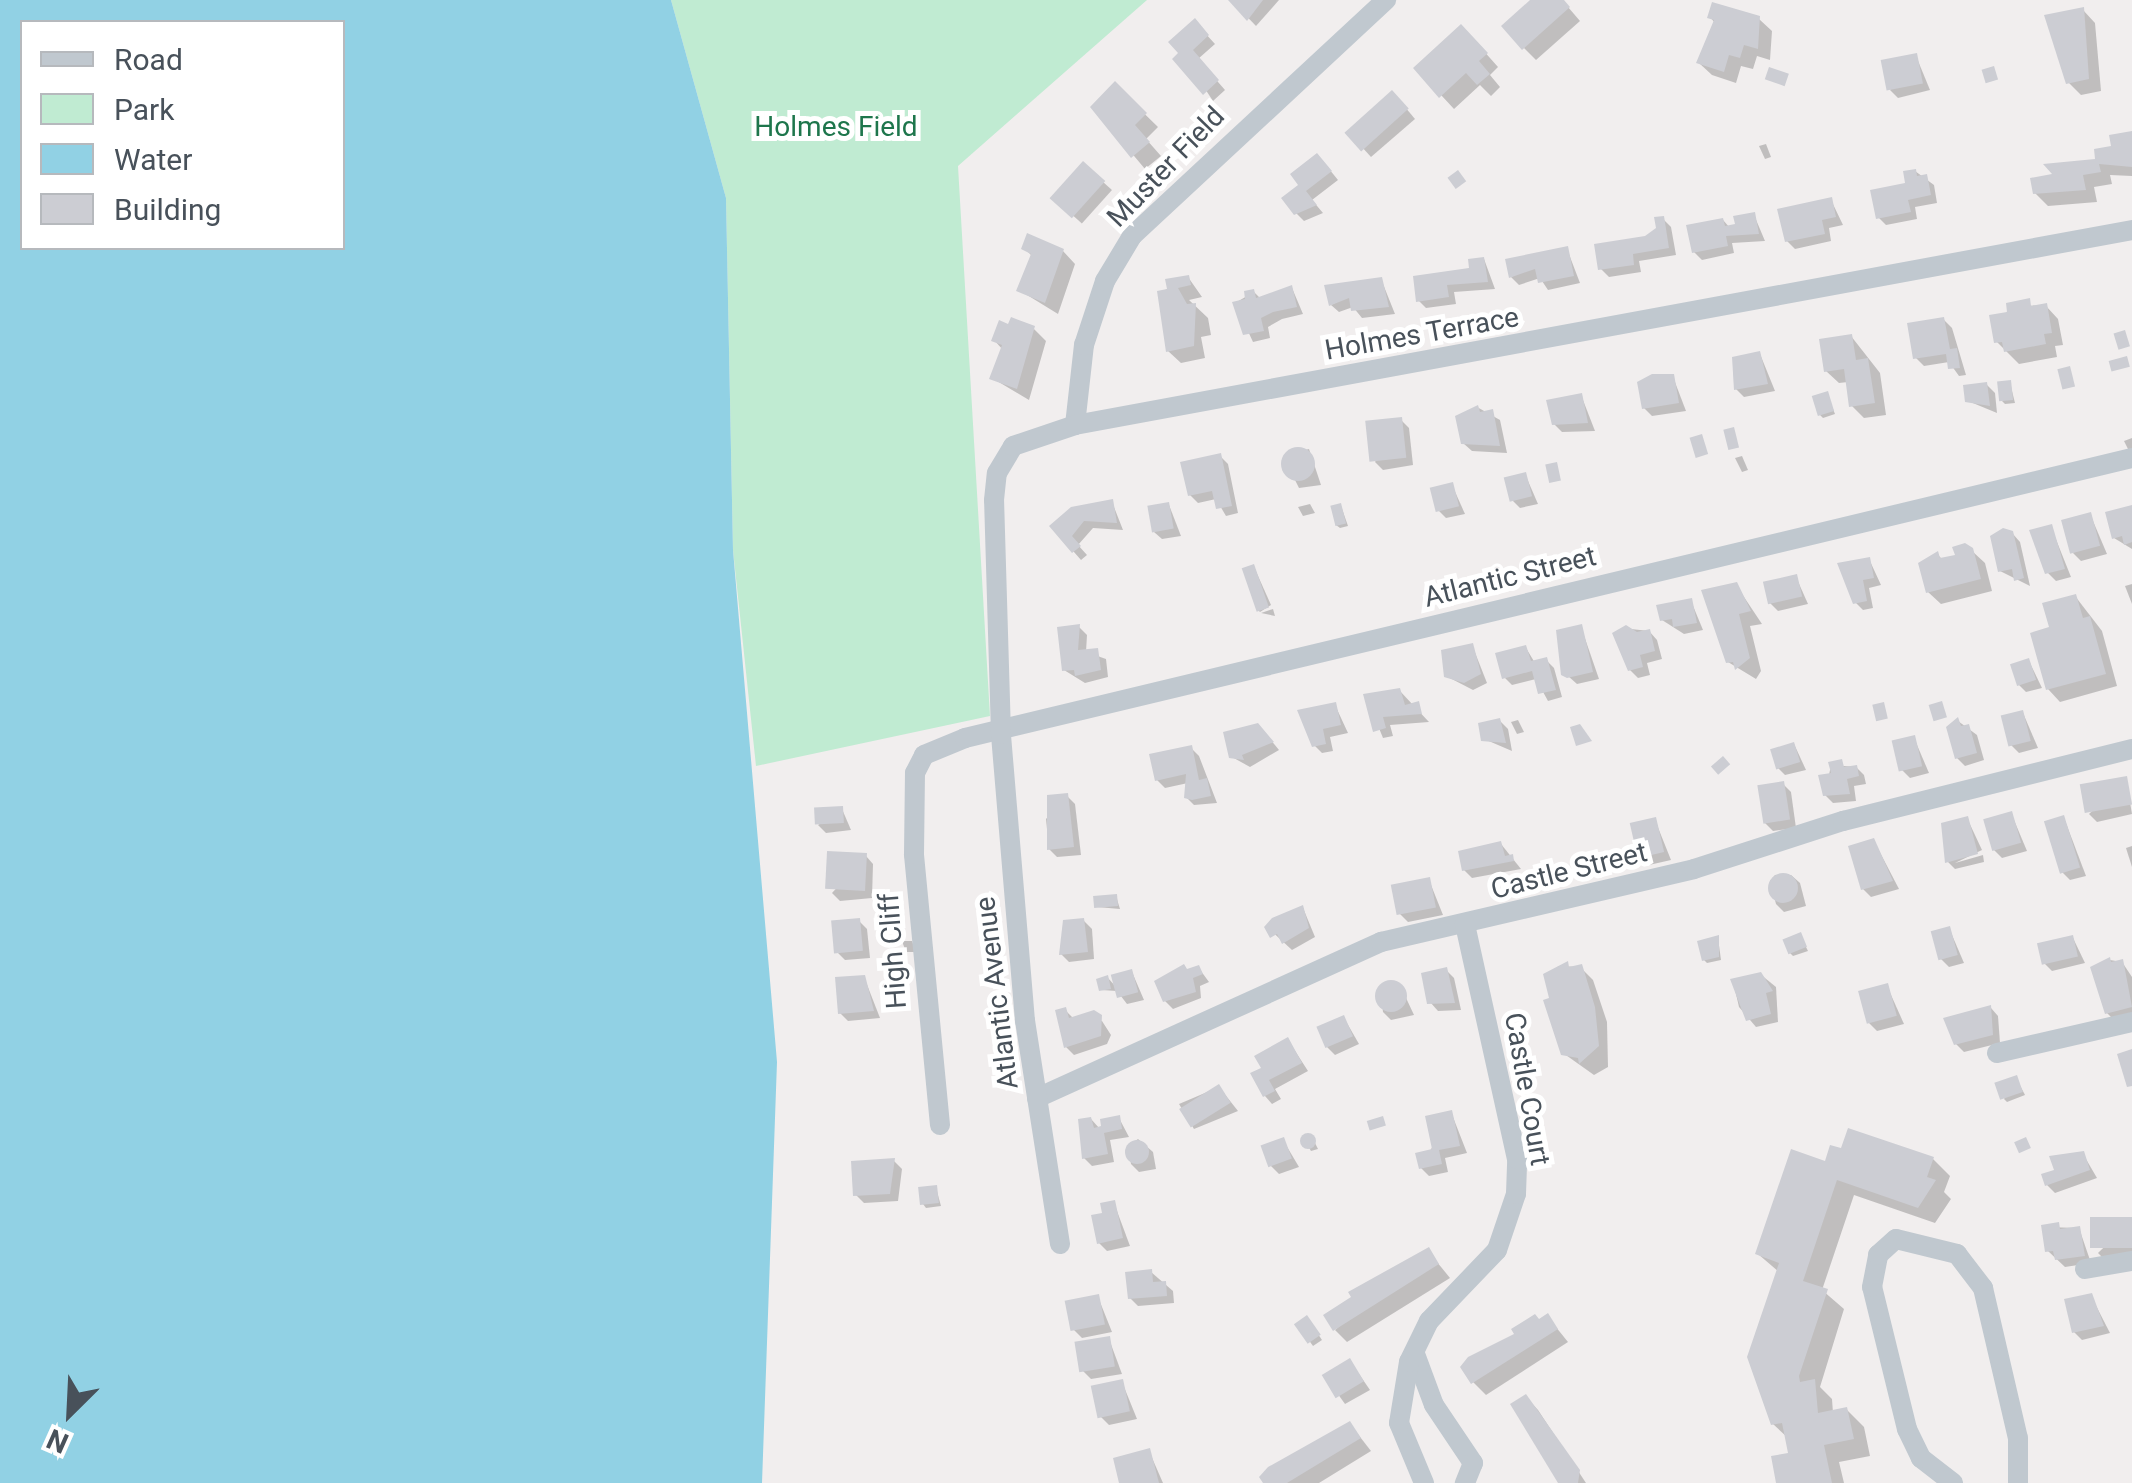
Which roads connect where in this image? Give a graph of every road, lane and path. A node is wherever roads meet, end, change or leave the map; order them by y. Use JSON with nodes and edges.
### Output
{"nodes":[{"id":1,"x":1386,"y":0,"type":"edge"},
{"id":2,"x":2132,"y":230,"type":"edge"},
{"id":3,"x":1075,"y":425,"type":"junction"},
{"id":4,"x":2132,"y":458,"type":"edge"},
{"id":5,"x":1002,"y":734,"type":"junction"},
{"id":6,"x":2132,"y":749,"type":"edge"},
{"id":7,"x":915,"y":772,"type":"joint"},
{"id":8,"x":1465,"y":924,"type":"junction"},
{"id":9,"x":2132,"y":1022,"type":"edge"},
{"id":10,"x":1997,"y":1054,"type":"dead end"},
{"id":11,"x":1038,"y":1098,"type":"junction"},
{"id":12,"x":940,"y":1125,"type":"dead end"},
{"id":13,"x":1060,"y":1244,"type":"dead end"},
{"id":14,"x":2132,"y":1261,"type":"edge"},
{"id":15,"x":2085,"y":1269,"type":"dead end"},
{"id":16,"x":1414,"y":1352,"type":"junction"},
{"id":17,"x":1424,"y":1483,"type":"edge"},
{"id":18,"x":1465,"y":1483,"type":"edge"},
{"id":19,"x":1953,"y":1483,"type":"edge"},
{"id":20,"x":2018,"y":1483,"type":"edge"}],
"edges":[{"from":1,"to":3,"type":"street","name":"Muster Field"},
{"from":2,"to":3,"type":"street","name":"Holmes Terrace"},
{"from":3,"to":5,"type":"street","name":"Holmes Terrace"},
{"from":4,"to":5,"type":"street","name":"Atlantic Street"},
{"from":5,"to":7,"type":"street","name":"Atlantic Street"},
{"from":5,"to":11,"type":"street","name":"Atlantic Avenue"},
{"from":6,"to":8,"type":"street","name":"Castle Street"},
{"from":7,"to":12,"type":"street","name":"High Cliff"},
{"from":8,"to":11,"type":"street","name":"Castle Street"},
{"from":8,"to":16,"type":"street","name":"Castle Court"},
{"from":9,"to":10,"type":"street"},
{"from":11,"to":13,"type":"street","name":"Atlantic Avenue"},
{"from":14,"to":15,"type":"street"},
{"from":16,"to":17,"type":"street","name":"Castle Court"},
{"from":16,"to":18,"type":"street"},
{"from":19,"to":20,"type":"street"}]}
